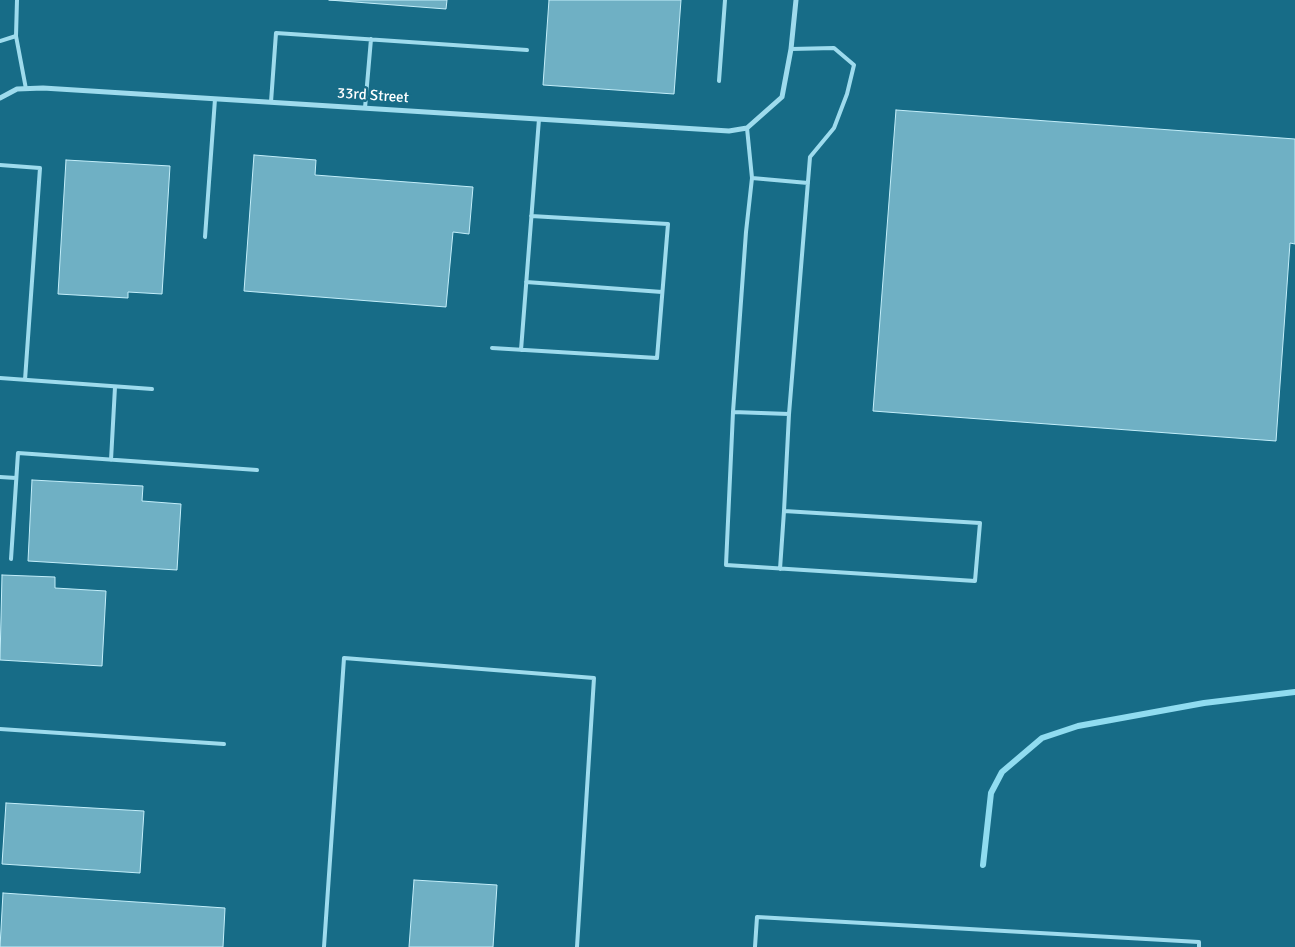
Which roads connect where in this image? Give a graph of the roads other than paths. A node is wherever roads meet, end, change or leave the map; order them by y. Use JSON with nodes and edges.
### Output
{"nodes":[{"id":1,"x":17,"y":0,"type":"edge"},
{"id":2,"x":725,"y":0,"type":"edge"},
{"id":3,"x":796,"y":0,"type":"edge"},
{"id":4,"x":16,"y":36,"type":"junction"},
{"id":5,"x":371,"y":39,"type":"junction"},
{"id":6,"x":0,"y":41,"type":"edge"},
{"id":7,"x":791,"y":49,"type":"junction"},
{"id":8,"x":527,"y":50,"type":"dead end"},
{"id":9,"x":719,"y":81,"type":"dead end"},
{"id":10,"x":26,"y":89,"type":"junction"},
{"id":11,"x":0,"y":98,"type":"edge"},
{"id":12,"x":215,"y":98,"type":"junction"},
{"id":13,"x":271,"y":102,"type":"junction"},
{"id":14,"x":365,"y":108,"type":"junction"},
{"id":15,"x":539,"y":119,"type":"junction"},
{"id":16,"x":747,"y":128,"type":"junction"},
{"id":17,"x":0,"y":165,"type":"edge"},
{"id":18,"x":752,"y":178,"type":"junction"},
{"id":19,"x":808,"y":183,"type":"junction"},
{"id":20,"x":531,"y":216,"type":"junction"},
{"id":21,"x":206,"y":237,"type":"dead end"},
{"id":22,"x":526,"y":282,"type":"junction"},
{"id":23,"x":662,"y":292,"type":"junction"},
{"id":24,"x":492,"y":348,"type":"dead end"},
{"id":25,"x":521,"y":350,"type":"junction"},
{"id":26,"x":0,"y":378,"type":"edge"},
{"id":27,"x":25,"y":380,"type":"junction"},
{"id":28,"x":115,"y":386,"type":"junction"},
{"id":29,"x":152,"y":390,"type":"dead end"},
{"id":30,"x":733,"y":412,"type":"junction"},
{"id":31,"x":789,"y":414,"type":"junction"},
{"id":32,"x":111,"y":460,"type":"junction"},
{"id":33,"x":257,"y":470,"type":"dead end"},
{"id":34,"x":0,"y":477,"type":"edge"},
{"id":35,"x":16,"y":478,"type":"junction"},
{"id":36,"x":784,"y":511,"type":"junction"},
{"id":37,"x":11,"y":559,"type":"dead end"},
{"id":38,"x":780,"y":568,"type":"junction"},
{"id":39,"x":0,"y":730,"type":"edge"},
{"id":40,"x":224,"y":744,"type":"dead end"},
{"id":41,"x":324,"y":947,"type":"edge"},
{"id":42,"x":577,"y":947,"type":"edge"},
{"id":43,"x":755,"y":947,"type":"edge"},
{"id":44,"x":1199,"y":947,"type":"edge"}],
"edges":[{"from":1,"to":4,"type":"lane"},
{"from":2,"to":9,"type":"lane"},
{"from":3,"to":7,"type":"street"},
{"from":4,"to":6,"type":"lane"},
{"from":4,"to":10,"type":"lane"},
{"from":5,"to":8,"type":"lane"},
{"from":5,"to":13,"type":"lane"},
{"from":5,"to":14,"type":"lane"},
{"from":7,"to":16,"type":"street"},
{"from":7,"to":19,"type":"lane"},
{"from":10,"to":11,"type":"street","name":"33rd Street"},
{"from":10,"to":12,"type":"street","name":"33rd Street"},
{"from":12,"to":13,"type":"street","name":"33rd Street"},
{"from":12,"to":21,"type":"lane"},
{"from":13,"to":14,"type":"street","name":"33rd Street"},
{"from":14,"to":15,"type":"street","name":"33rd Street"},
{"from":15,"to":16,"type":"street","name":"33rd Street"},
{"from":15,"to":20,"type":"lane"},
{"from":16,"to":18,"type":"lane"},
{"from":17,"to":27,"type":"lane"},
{"from":18,"to":19,"type":"lane"},
{"from":18,"to":30,"type":"lane"},
{"from":19,"to":31,"type":"lane"},
{"from":20,"to":22,"type":"lane"},
{"from":20,"to":23,"type":"lane"},
{"from":22,"to":23,"type":"lane"},
{"from":22,"to":25,"type":"lane"},
{"from":23,"to":25,"type":"lane"},
{"from":24,"to":25,"type":"lane"},
{"from":26,"to":27,"type":"lane"},
{"from":27,"to":28,"type":"lane"},
{"from":28,"to":29,"type":"lane"},
{"from":28,"to":32,"type":"lane"},
{"from":30,"to":31,"type":"lane"},
{"from":30,"to":38,"type":"lane"},
{"from":31,"to":36,"type":"lane"},
{"from":32,"to":33,"type":"lane"},
{"from":32,"to":35,"type":"lane"},
{"from":34,"to":35,"type":"lane"},
{"from":35,"to":37,"type":"lane"},
{"from":36,"to":38,"type":"lane"},
{"from":36,"to":38,"type":"lane"},
{"from":39,"to":40,"type":"lane"},
{"from":41,"to":42,"type":"lane"},
{"from":43,"to":44,"type":"lane"}]}
